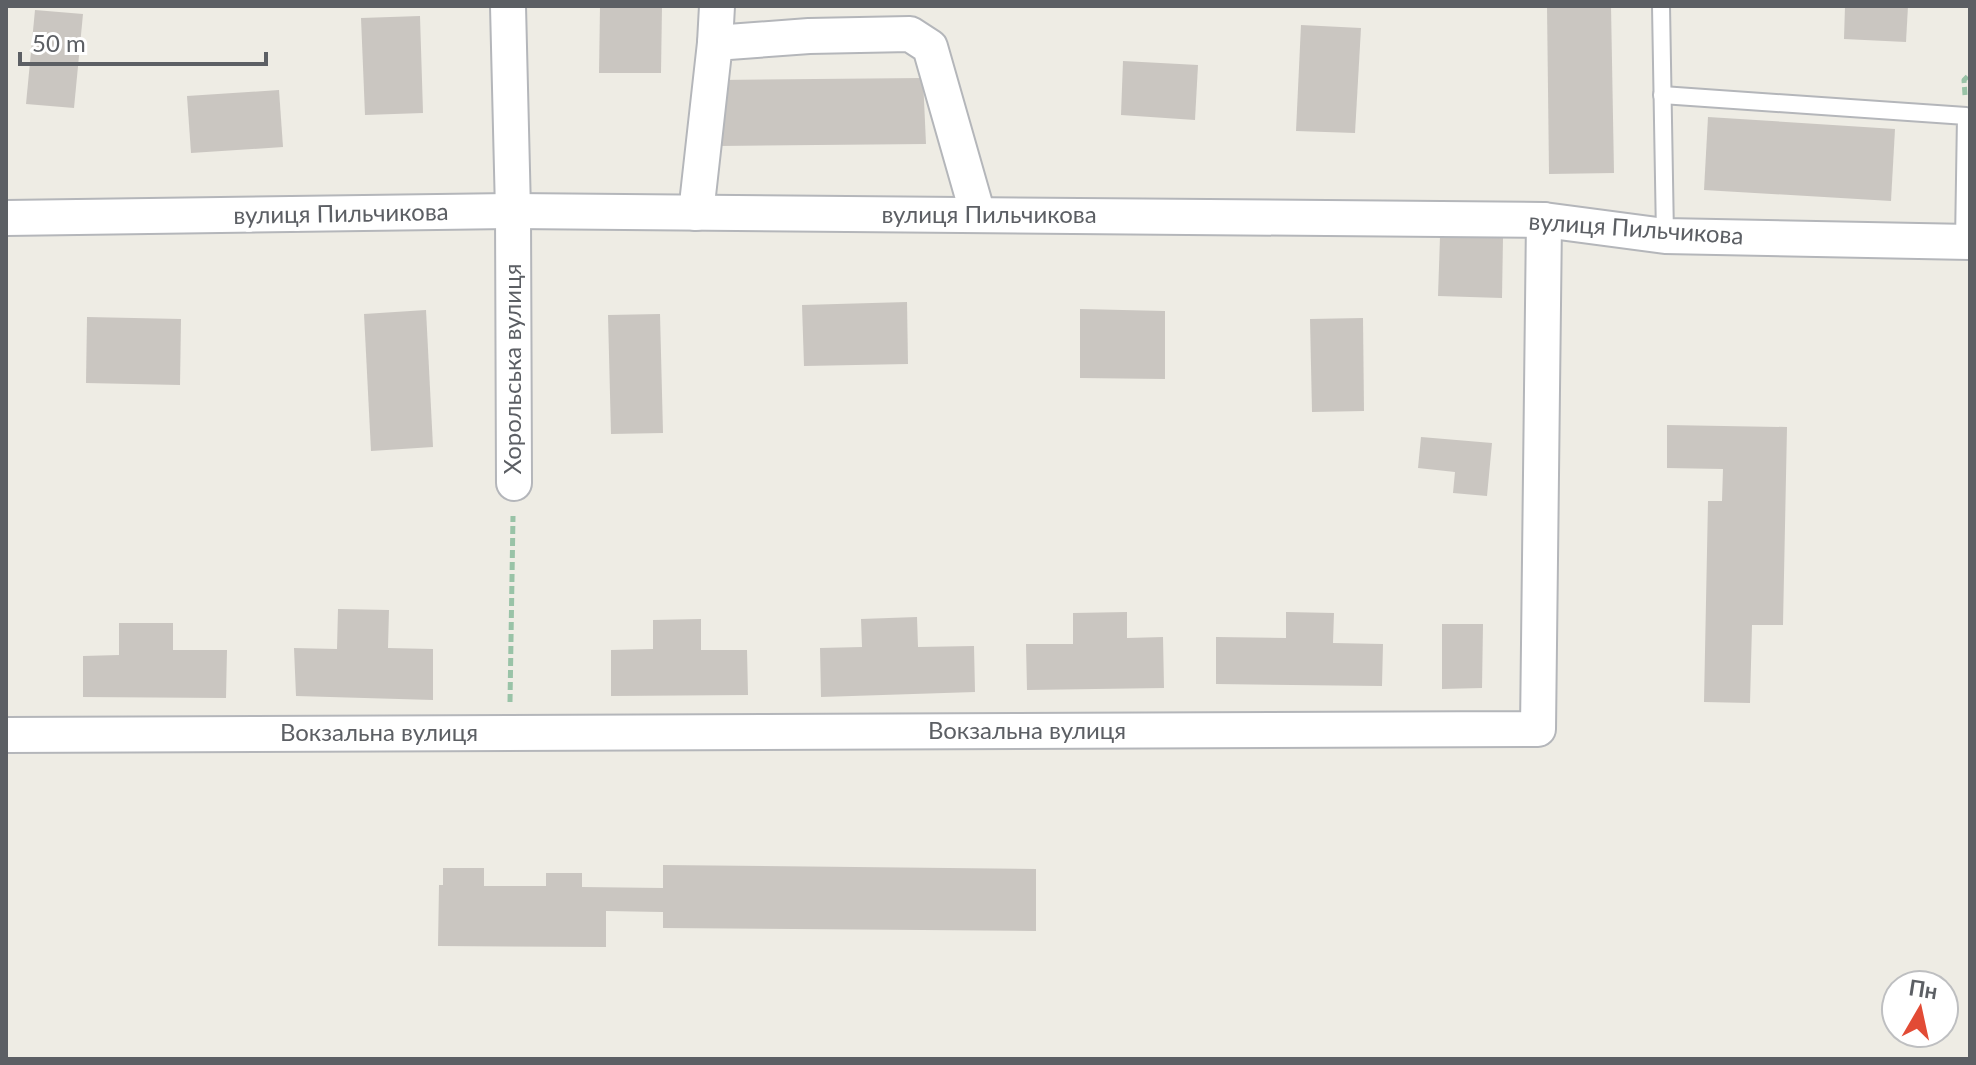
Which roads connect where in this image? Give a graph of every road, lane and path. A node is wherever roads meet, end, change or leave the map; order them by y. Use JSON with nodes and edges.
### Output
{"nodes":[{"id":1,"x":508,"y":6,"type":"edge"},
{"id":2,"x":717,"y":6,"type":"edge"},
{"id":3,"x":1661,"y":6,"type":"edge"},
{"id":4,"x":715,"y":43,"type":"junction"},
{"id":5,"x":1970,"y":74,"type":"edge"},
{"id":6,"x":1964,"y":80,"type":"dead end"},
{"id":7,"x":1662,"y":95,"type":"junction"},
{"id":8,"x":513,"y":211,"type":"junction"},
{"id":9,"x":696,"y":213,"type":"junction"},
{"id":10,"x":978,"y":215,"type":"junction"},
{"id":11,"x":6,"y":218,"type":"edge"},
{"id":12,"x":1544,"y":220,"type":"junction"},
{"id":13,"x":1665,"y":236,"type":"junction"},
{"id":14,"x":1967,"y":242,"type":"edge"},
{"id":15,"x":514,"y":483,"type":"joint"},
{"id":16,"x":510,"y":733,"type":"junction"},
{"id":17,"x":6,"y":735,"type":"edge"}],
"edges":[{"from":1,"to":8,"type":"street","name":"Хорольська вулиця"},
{"from":2,"to":4,"type":"street"},
{"from":3,"to":7,"type":"lane"},
{"from":4,"to":9,"type":"street"},
{"from":4,"to":10,"type":"street"},
{"from":5,"to":6,"type":"path"},
{"from":7,"to":13,"type":"lane"},
{"from":7,"to":14,"type":"lane"},
{"from":8,"to":9,"type":"street","name":"вулиця Пильчикова"},
{"from":8,"to":11,"type":"street","name":"вулиця Пильчикова"},
{"from":8,"to":15,"type":"street","name":"Хорольська вулиця"},
{"from":9,"to":10,"type":"street","name":"вулиця Пильчикова"},
{"from":10,"to":12,"type":"street","name":"вулиця Пильчикова"},
{"from":12,"to":13,"type":"street","name":"вулиця Пильчикова"},
{"from":12,"to":16,"type":"street","name":"Вокзальна вулиця"},
{"from":13,"to":14,"type":"street","name":"вулиця Пильчикова"},
{"from":15,"to":16,"type":"path","name":"Хорольська вулиця"},
{"from":16,"to":17,"type":"street","name":"Вокзальна вулиця"}]}
